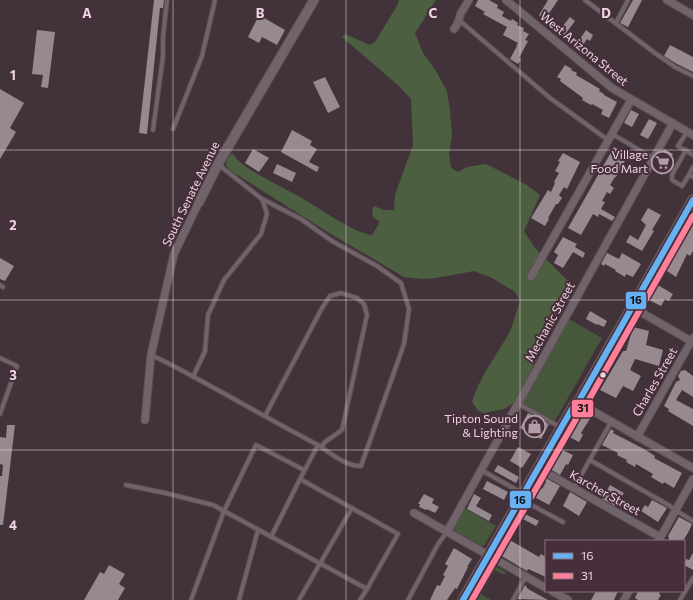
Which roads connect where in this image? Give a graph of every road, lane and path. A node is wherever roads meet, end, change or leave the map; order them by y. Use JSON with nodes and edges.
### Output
{"nodes":[{"id":1,"x":167,"y":0,"type":"edge"},
{"id":2,"x":216,"y":0,"type":"edge"},
{"id":3,"x":314,"y":0,"type":"edge"},
{"id":4,"x":469,"y":0,"type":"edge"},
{"id":5,"x":506,"y":0,"type":"edge"},
{"id":6,"x":585,"y":0,"type":"edge"},
{"id":7,"x":628,"y":0,"type":"edge"},
{"id":8,"x":667,"y":0,"type":"edge"},
{"id":9,"x":693,"y":15,"type":"edge"},
{"id":10,"x":459,"y":20,"type":"junction"},
{"id":11,"x":616,"y":23,"type":"junction"},
{"id":12,"x":454,"y":29,"type":"dead end"},
{"id":13,"x":693,"y":76,"type":"edge"},
{"id":14,"x":631,"y":100,"type":"junction"},
{"id":15,"x":673,"y":123,"type":"junction"},
{"id":16,"x":173,"y":129,"type":"dead end"},
{"id":17,"x":153,"y":130,"type":"dead end"},
{"id":18,"x":690,"y":133,"type":"edge"},
{"id":19,"x":610,"y":137,"type":"junction"},
{"id":20,"x":686,"y":150,"type":"junction"},
{"id":21,"x":693,"y":155,"type":"edge"},
{"id":22,"x":654,"y":158,"type":"junction"},
{"id":23,"x":218,"y":164,"type":"junction"},
{"id":24,"x":693,"y":167,"type":"edge"},
{"id":25,"x":689,"y":175,"type":"junction"},
{"id":26,"x":693,"y":177,"type":"edge"},
{"id":27,"x":262,"y":199,"type":"junction"},
{"id":28,"x":693,"y":200,"type":"edge"},
{"id":29,"x":199,"y":202,"type":"joint"},
{"id":30,"x":531,"y":276,"type":"dead end"},
{"id":31,"x":632,"y":307,"type":"junction"},
{"id":32,"x":692,"y":340,"type":"edge"},
{"id":33,"x":151,"y":355,"type":"junction"},
{"id":34,"x":0,"y":358,"type":"edge"},
{"id":35,"x":193,"y":376,"type":"junction"},
{"id":36,"x":577,"y":402,"type":"junction"},
{"id":37,"x":517,"y":403,"type":"junction"},
{"id":38,"x":0,"y":414,"type":"edge"},
{"id":39,"x":265,"y":416,"type":"junction"},
{"id":40,"x":146,"y":420,"type":"dead end"},
{"id":41,"x":611,"y":422,"type":"junction"},
{"id":42,"x":561,"y":428,"type":"junction"},
{"id":43,"x":637,"y":437,"type":"junction"},
{"id":44,"x":319,"y":446,"type":"junction"},
{"id":45,"x":590,"y":460,"type":"junction"},
{"id":46,"x":538,"y":468,"type":"junction"},
{"id":47,"x":693,"y":468,"type":"edge"},
{"id":48,"x":304,"y":470,"type":"junction"},
{"id":49,"x":481,"y":470,"type":"junction"},
{"id":50,"x":300,"y":479,"type":"junction"},
{"id":51,"x":693,"y":479,"type":"edge"},
{"id":52,"x":126,"y":485,"type":"dead end"},
{"id":53,"x":574,"y":488,"type":"junction"},
{"id":54,"x":522,"y":496,"type":"junction"},
{"id":55,"x":352,"y":508,"type":"junction"},
{"id":56,"x":675,"y":510,"type":"junction"},
{"id":57,"x":224,"y":511,"type":"junction"},
{"id":58,"x":414,"y":514,"type":"dead end"},
{"id":59,"x":693,"y":521,"type":"edge"},
{"id":60,"x":563,"y":522,"type":"dead end"},
{"id":61,"x":258,"y":530,"type":"junction"},
{"id":62,"x":447,"y":532,"type":"junction"},
{"id":63,"x":271,"y":537,"type":"junction"},
{"id":64,"x":659,"y":539,"type":"edge"},
{"id":65,"x":488,"y":556,"type":"junction"},
{"id":66,"x":320,"y":564,"type":"junction"},
{"id":67,"x":526,"y":576,"type":"junction"},
{"id":68,"x":693,"y":578,"type":"edge"},
{"id":69,"x":545,"y":587,"type":"edge"},
{"id":70,"x":367,"y":590,"type":"junction"},
{"id":71,"x":554,"y":592,"type":"edge"},
{"id":72,"x":685,"y":592,"type":"edge"},
{"id":73,"x":191,"y":600,"type":"edge"},
{"id":74,"x":239,"y":600,"type":"edge"},
{"id":75,"x":299,"y":600,"type":"edge"},
{"id":76,"x":360,"y":600,"type":"edge"},
{"id":77,"x":408,"y":600,"type":"edge"},
{"id":78,"x":463,"y":600,"type":"edge"},
{"id":79,"x":513,"y":600,"type":"edge"},
{"id":80,"x":568,"y":600,"type":"edge"}],
"edges":[{"from":1,"to":17,"type":"lane"},
{"from":2,"to":16,"type":"lane"},
{"from":3,"to":23,"type":"street","name":"South Senate Avenue"},
{"from":4,"to":10,"type":"street"},
{"from":5,"to":14,"type":"street","name":"West Arizona Street"},
{"from":6,"to":11,"type":"lane"},
{"from":7,"to":11,"type":"lane"},
{"from":8,"to":9,"type":"street"},
{"from":10,"to":12,"type":"street"},
{"from":10,"to":19,"type":"lane"},
{"from":11,"to":13,"type":"lane"},
{"from":14,"to":15,"type":"street","name":"West Arizona Street"},
{"from":14,"to":19,"type":"street"},
{"from":15,"to":18,"type":"street","name":"West Arizona Street"},
{"from":15,"to":22,"type":"street","name":"Mechanic Street"},
{"from":18,"to":20,"type":"lane"},
{"from":19,"to":22,"type":"lane"},
{"from":19,"to":30,"type":"street"},
{"from":20,"to":21,"type":"lane"},
{"from":20,"to":25,"type":"lane"},
{"from":22,"to":37,"type":"street","name":"Mechanic Street"},
{"from":23,"to":27,"type":"lane"},
{"from":23,"to":29,"type":"street","name":"South Senate Avenue"},
{"from":24,"to":25,"type":"lane"},
{"from":25,"to":26,"type":"lane"},
{"from":27,"to":35,"type":"lane"},
{"from":27,"to":44,"type":"lane"},
{"from":28,"to":31,"type":"main road"},
{"from":29,"to":33,"type":"street","name":"South Senate Avenue"},
{"from":31,"to":32,"type":"street"},
{"from":31,"to":36,"type":"main road"},
{"from":32,"to":43,"type":"street","name":"Charles Street"},
{"from":33,"to":35,"type":"lane"},
{"from":33,"to":40,"type":"street","name":"South Senate Avenue"},
{"from":34,"to":38,"type":"lane"},
{"from":35,"to":39,"type":"lane"},
{"from":36,"to":41,"type":"street"},
{"from":36,"to":42,"type":"main road"},
{"from":37,"to":42,"type":"lane"},
{"from":37,"to":49,"type":"street","name":"Mechanic Street"},
{"from":39,"to":44,"type":"lane"},
{"from":39,"to":44,"type":"lane"},
{"from":41,"to":43,"type":"street"},
{"from":41,"to":45,"type":"lane"},
{"from":42,"to":46,"type":"main road"},
{"from":43,"to":47,"type":"street"},
{"from":44,"to":48,"type":"lane"},
{"from":45,"to":53,"type":"lane"},
{"from":45,"to":56,"type":"lane"},
{"from":46,"to":53,"type":"street","name":"Karcher Street"},
{"from":46,"to":54,"type":"main road"},
{"from":48,"to":50,"type":"lane"},
{"from":48,"to":57,"type":"lane"},
{"from":49,"to":54,"type":"lane"},
{"from":49,"to":62,"type":"street","name":"Mechanic Street"},
{"from":50,"to":55,"type":"lane"},
{"from":50,"to":63,"type":"lane"},
{"from":51,"to":56,"type":"street"},
{"from":52,"to":57,"type":"lane"},
{"from":53,"to":64,"type":"street","name":"Karcher Street"},
{"from":54,"to":60,"type":"lane"},
{"from":54,"to":65,"type":"main road"},
{"from":55,"to":66,"type":"lane"},
{"from":55,"to":70,"type":"lane"},
{"from":56,"to":59,"type":"lane"},
{"from":56,"to":64,"type":"street"},
{"from":57,"to":61,"type":"lane"},
{"from":57,"to":73,"type":"lane"},
{"from":58,"to":62,"type":"street"},
{"from":61,"to":63,"type":"lane"},
{"from":61,"to":74,"type":"lane"},
{"from":62,"to":65,"type":"street"},
{"from":62,"to":77,"type":"lane"},
{"from":63,"to":66,"type":"lane"},
{"from":65,"to":67,"type":"street"},
{"from":65,"to":78,"type":"main road"},
{"from":66,"to":70,"type":"lane"},
{"from":66,"to":75,"type":"lane"},
{"from":67,"to":69,"type":"street"},
{"from":67,"to":79,"type":"lane"},
{"from":68,"to":72,"type":"lane"},
{"from":70,"to":76,"type":"lane"},
{"from":71,"to":80,"type":"street"}]}
